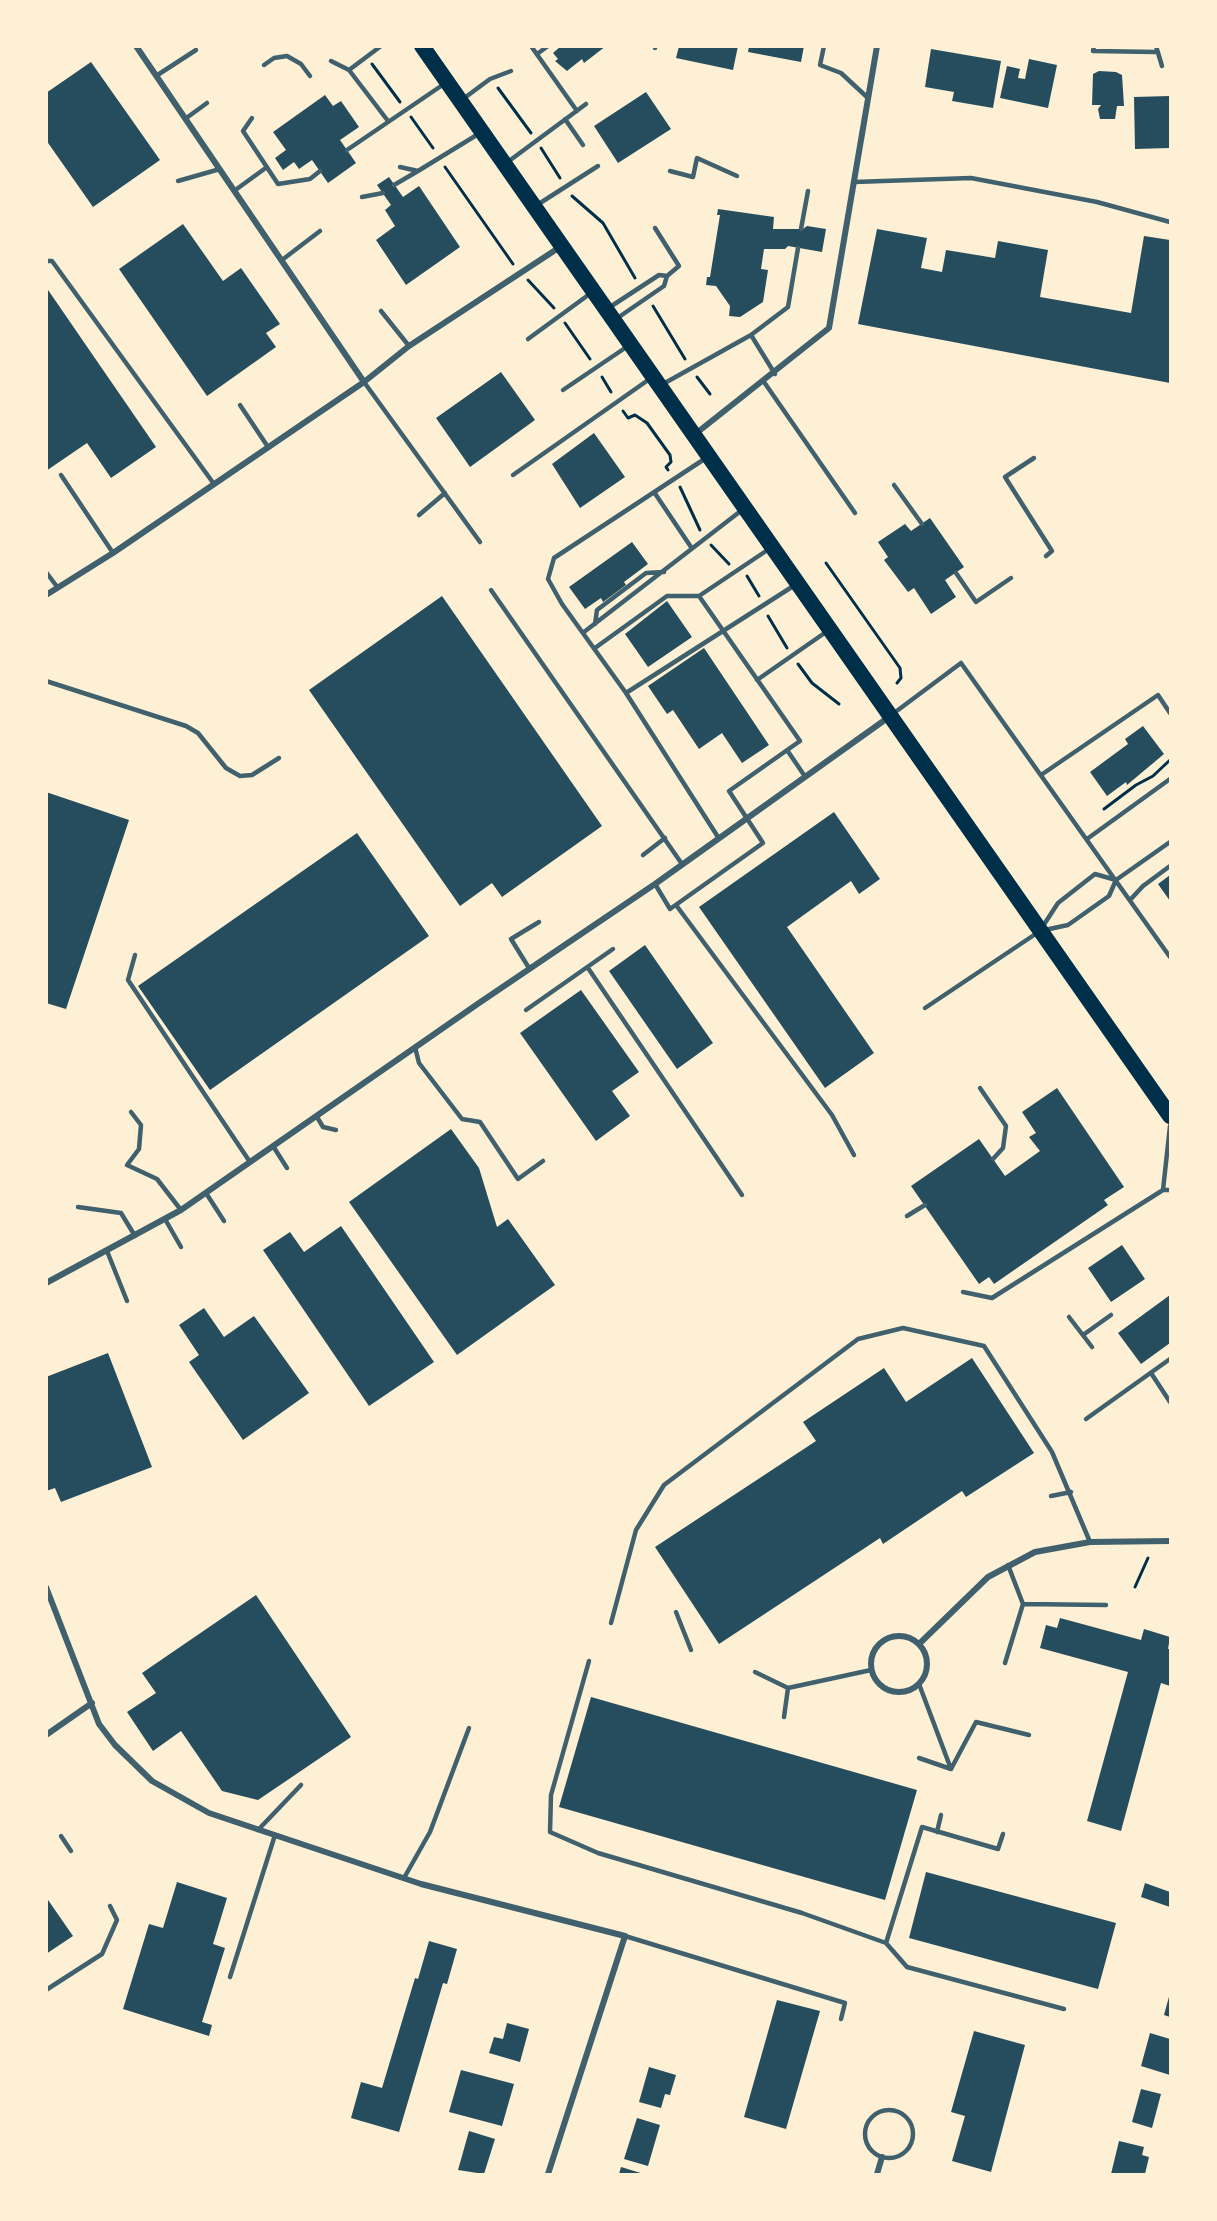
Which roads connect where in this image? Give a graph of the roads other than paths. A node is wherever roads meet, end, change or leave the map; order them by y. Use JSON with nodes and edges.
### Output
{"nodes":[{"id":1,"x":136,"y":46,"type":"edge"},
{"id":2,"x":381,"y":46,"type":"edge"},
{"id":3,"x":531,"y":46,"type":"edge"},
{"id":4,"x":548,"y":46,"type":"edge"},
{"id":5,"x":824,"y":46,"type":"edge"},
{"id":6,"x":876,"y":46,"type":"edge"},
{"id":7,"x":1094,"y":46,"type":"edge"},
{"id":8,"x":428,"y":49,"type":"edge"},
{"id":9,"x":1156,"y":49,"type":"edge"},
{"id":10,"x":196,"y":50,"type":"dead end"},
{"id":11,"x":537,"y":54,"type":"junction"},
{"id":12,"x":332,"y":61,"type":"dead end"},
{"id":13,"x":264,"y":65,"type":"dead end"},
{"id":14,"x":1162,"y":66,"type":"dead end"},
{"id":15,"x":349,"y":70,"type":"junction"},
{"id":16,"x":512,"y":71,"type":"dead end"},
{"id":17,"x":156,"y":76,"type":"junction"},
{"id":18,"x":310,"y":76,"type":"dead end"},
{"id":19,"x":447,"y":81,"type":"junction"},
{"id":20,"x":868,"y":98,"type":"junction"},
{"id":21,"x":461,"y":100,"type":"junction"},
{"id":22,"x":207,"y":103,"type":"dead end"},
{"id":23,"x":586,"y":104,"type":"dead end"},
{"id":24,"x":577,"y":111,"type":"junction"},
{"id":25,"x":252,"y":118,"type":"dead end"},
{"id":26,"x":185,"y":119,"type":"junction"},
{"id":27,"x":565,"y":120,"type":"junction"},
{"id":28,"x":388,"y":121,"type":"junction"},
{"id":29,"x":482,"y":131,"type":"junction"},
{"id":30,"x":583,"y":145,"type":"dead end"},
{"id":31,"x":347,"y":150,"type":"dead end"},
{"id":32,"x":505,"y":164,"type":"junction"},
{"id":33,"x":598,"y":166,"type":"dead end"},
{"id":34,"x":267,"y":167,"type":"junction"},
{"id":35,"x":400,"y":167,"type":"dead end"},
{"id":36,"x":220,"y":169,"type":"junction"},
{"id":37,"x":320,"y":171,"type":"dead end"},
{"id":38,"x":418,"y":171,"type":"junction"},
{"id":39,"x":670,"y":171,"type":"dead end"},
{"id":40,"x":737,"y":176,"type":"dead end"},
{"id":41,"x":178,"y":181,"type":"dead end"},
{"id":42,"x":854,"y":182,"type":"junction"},
{"id":43,"x":394,"y":185,"type":"dead end"},
{"id":44,"x":234,"y":191,"type":"junction"},
{"id":45,"x":808,"y":191,"type":"dead end"},
{"id":46,"x":383,"y":193,"type":"dead end"},
{"id":47,"x":362,"y":197,"type":"dead end"},
{"id":48,"x":535,"y":207,"type":"junction"},
{"id":49,"x":1170,"y":222,"type":"edge"},
{"id":50,"x":655,"y":228,"type":"dead end"},
{"id":51,"x":801,"y":229,"type":"dead end"},
{"id":52,"x":320,"y":231,"type":"dead end"},
{"id":53,"x":561,"y":246,"type":"junction"},
{"id":54,"x":798,"y":248,"type":"dead end"},
{"id":55,"x":282,"y":260,"type":"junction"},
{"id":56,"x":46,"y":261,"type":"edge"},
{"id":57,"x":667,"y":276,"type":"junction"},
{"id":58,"x":593,"y":291,"type":"junction"},
{"id":59,"x":381,"y":311,"type":"dead end"},
{"id":60,"x":610,"y":315,"type":"junction"},
{"id":61,"x":751,"y":335,"type":"junction"},
{"id":62,"x":528,"y":339,"type":"dead end"},
{"id":63,"x":631,"y":344,"type":"junction"},
{"id":64,"x":409,"y":346,"type":"junction"},
{"id":65,"x":775,"y":374,"type":"junction"},
{"id":66,"x":656,"y":381,"type":"junction"},
{"id":67,"x":364,"y":382,"type":"junction"},
{"id":68,"x":764,"y":382,"type":"junction"},
{"id":69,"x":563,"y":390,"type":"dead end"},
{"id":70,"x":240,"y":405,"type":"dead end"},
{"id":71,"x":693,"y":436,"type":"junction"},
{"id":72,"x":268,"y":447,"type":"junction"},
{"id":73,"x":708,"y":457,"type":"junction"},
{"id":74,"x":1034,"y":458,"type":"dead end"},
{"id":75,"x":61,"y":475,"type":"dead end"},
{"id":76,"x":513,"y":475,"type":"dead end"},
{"id":77,"x":214,"y":484,"type":"junction"},
{"id":78,"x":894,"y":485,"type":"dead end"},
{"id":79,"x":445,"y":492,"type":"junction"},
{"id":80,"x":654,"y":492,"type":"junction"},
{"id":81,"x":744,"y":508,"type":"junction"},
{"id":82,"x":855,"y":513,"type":"dead end"},
{"id":83,"x":419,"y":514,"type":"dead end"},
{"id":84,"x":922,"y":524,"type":"dead end"},
{"id":85,"x":480,"y":543,"type":"dead end"},
{"id":86,"x":691,"y":547,"type":"junction"},
{"id":87,"x":771,"y":547,"type":"junction"},
{"id":88,"x":113,"y":553,"type":"junction"},
{"id":89,"x":1046,"y":555,"type":"dead end"},
{"id":90,"x":46,"y":572,"type":"edge"},
{"id":91,"x":664,"y":572,"type":"junction"},
{"id":92,"x":956,"y":573,"type":"dead end"},
{"id":93,"x":1011,"y":578,"type":"dead end"},
{"id":94,"x":797,"y":583,"type":"junction"},
{"id":95,"x":58,"y":588,"type":"junction"},
{"id":96,"x":491,"y":590,"type":"dead end"},
{"id":97,"x":46,"y":595,"type":"edge"},
{"id":98,"x":699,"y":596,"type":"junction"},
{"id":99,"x":595,"y":624,"type":"junction"},
{"id":100,"x":829,"y":630,"type":"junction"},
{"id":101,"x":584,"y":632,"type":"junction"},
{"id":102,"x":724,"y":632,"type":"junction"},
{"id":103,"x":596,"y":648,"type":"junction"},
{"id":104,"x":757,"y":680,"type":"junction"},
{"id":105,"x":46,"y":681,"type":"edge"},
{"id":106,"x":626,"y":693,"type":"junction"},
{"id":107,"x":1170,"y":713,"type":"edge"},
{"id":108,"x":889,"y":717,"type":"junction"},
{"id":109,"x":787,"y":750,"type":"junction"},
{"id":110,"x":279,"y":758,"type":"dead end"},
{"id":111,"x":804,"y":775,"type":"junction"},
{"id":112,"x":1041,"y":775,"type":"junction"},
{"id":113,"x":1170,"y":779,"type":"edge"},
{"id":114,"x":747,"y":817,"type":"junction"},
{"id":115,"x":718,"y":837,"type":"junction"},
{"id":116,"x":665,"y":838,"type":"junction"},
{"id":117,"x":1087,"y":839,"type":"junction"},
{"id":118,"x":1170,"y":842,"type":"edge"},
{"id":119,"x":643,"y":855,"type":"dead end"},
{"id":120,"x":682,"y":864,"type":"junction"},
{"id":121,"x":1170,"y":866,"type":"edge"},
{"id":122,"x":1116,"y":880,"type":"junction"},
{"id":123,"x":655,"y":884,"type":"junction"},
{"id":124,"x":1130,"y":900,"type":"junction"},
{"id":125,"x":676,"y":905,"type":"junction"},
{"id":126,"x":539,"y":922,"type":"dead end"},
{"id":127,"x":1040,"y":931,"type":"junction"},
{"id":128,"x":613,"y":949,"type":"dead end"},
{"id":129,"x":135,"y":955,"type":"dead end"},
{"id":130,"x":1170,"y":957,"type":"edge"},
{"id":131,"x":529,"y":968,"type":"junction"},
{"id":132,"x":588,"y":969,"type":"junction"},
{"id":133,"x":925,"y":1008,"type":"dead end"},
{"id":134,"x":526,"y":1010,"type":"dead end"},
{"id":135,"x":415,"y":1047,"type":"junction"},
{"id":136,"x":980,"y":1088,"type":"dead end"},
{"id":137,"x":131,"y":1112,"type":"dead end"},
{"id":138,"x":1170,"y":1116,"type":"edge"},
{"id":139,"x":317,"y":1117,"type":"junction"},
{"id":140,"x":1170,"y":1126,"type":"edge"},
{"id":141,"x":336,"y":1130,"type":"dead end"},
{"id":142,"x":273,"y":1146,"type":"junction"},
{"id":143,"x":854,"y":1155,"type":"dead end"},
{"id":144,"x":993,"y":1159,"type":"dead end"},
{"id":145,"x":543,"y":1161,"type":"dead end"},
{"id":146,"x":250,"y":1162,"type":"junction"},
{"id":147,"x":287,"y":1168,"type":"dead end"},
{"id":148,"x":1163,"y":1190,"type":"junction"},
{"id":149,"x":1170,"y":1190,"type":"edge"},
{"id":150,"x":206,"y":1192,"type":"junction"},
{"id":151,"x":742,"y":1195,"type":"dead end"},
{"id":152,"x":924,"y":1205,"type":"dead end"},
{"id":153,"x":78,"y":1206,"type":"dead end"},
{"id":154,"x":181,"y":1210,"type":"junction"},
{"id":155,"x":907,"y":1216,"type":"dead end"},
{"id":156,"x":165,"y":1219,"type":"junction"},
{"id":157,"x":224,"y":1221,"type":"dead end"},
{"id":158,"x":135,"y":1236,"type":"junction"},
{"id":159,"x":181,"y":1247,"type":"dead end"},
{"id":160,"x":107,"y":1251,"type":"junction"},
{"id":161,"x":46,"y":1283,"type":"edge"},
{"id":162,"x":963,"y":1292,"type":"dead end"},
{"id":163,"x":127,"y":1301,"type":"dead end"},
{"id":164,"x":1111,"y":1315,"type":"dead end"},
{"id":165,"x":1069,"y":1317,"type":"dead end"},
{"id":166,"x":1083,"y":1335,"type":"junction"},
{"id":167,"x":1092,"y":1347,"type":"dead end"},
{"id":168,"x":1170,"y":1359,"type":"edge"},
{"id":169,"x":1151,"y":1374,"type":"junction"},
{"id":170,"x":1170,"y":1402,"type":"edge"},
{"id":171,"x":1086,"y":1419,"type":"dead end"},
{"id":172,"x":1071,"y":1492,"type":"junction"},
{"id":173,"x":1051,"y":1496,"type":"dead end"},
{"id":174,"x":1170,"y":1541,"type":"edge"},
{"id":175,"x":1090,"y":1542,"type":"junction"},
{"id":176,"x":1008,"y":1565,"type":"junction"},
{"id":177,"x":46,"y":1587,"type":"edge"},
{"id":178,"x":1023,"y":1604,"type":"junction"},
{"id":179,"x":1106,"y":1605,"type":"dead end"},
{"id":180,"x":676,"y":1612,"type":"dead end"},
{"id":181,"x":611,"y":1623,"type":"dead end"},
{"id":182,"x":919,"y":1644,"type":"junction"},
{"id":183,"x":692,"y":1650,"type":"dead end"},
{"id":184,"x":589,"y":1661,"type":"dead end"},
{"id":185,"x":1005,"y":1663,"type":"dead end"},
{"id":186,"x":871,"y":1670,"type":"junction"},
{"id":187,"x":754,"y":1672,"type":"dead end"},
{"id":188,"x":919,"y":1684,"type":"junction"},
{"id":189,"x":788,"y":1688,"type":"junction"},
{"id":190,"x":92,"y":1703,"type":"junction"},
{"id":191,"x":784,"y":1717,"type":"dead end"},
{"id":192,"x":469,"y":1728,"type":"dead end"},
{"id":193,"x":46,"y":1735,"type":"edge"},
{"id":194,"x":1029,"y":1736,"type":"dead end"},
{"id":195,"x":920,"y":1758,"type":"dead end"},
{"id":196,"x":951,"y":1769,"type":"junction"},
{"id":197,"x":301,"y":1785,"type":"dead end"},
{"id":198,"x":941,"y":1815,"type":"dead end"},
{"id":199,"x":258,"y":1830,"type":"junction"},
{"id":200,"x":937,"y":1832,"type":"junction"},
{"id":201,"x":1003,"y":1834,"type":"dead end"},
{"id":202,"x":275,"y":1835,"type":"junction"},
{"id":203,"x":61,"y":1836,"type":"dead end"},
{"id":204,"x":71,"y":1851,"type":"dead end"},
{"id":205,"x":404,"y":1878,"type":"junction"},
{"id":206,"x":110,"y":1906,"type":"dead end"},
{"id":207,"x":625,"y":1936,"type":"junction"},
{"id":208,"x":886,"y":1943,"type":"junction"},
{"id":209,"x":230,"y":1977,"type":"dead end"},
{"id":210,"x":46,"y":1990,"type":"edge"},
{"id":211,"x":1064,"y":2009,"type":"dead end"},
{"id":212,"x":841,"y":2019,"type":"dead end"},
{"id":213,"x":882,"y":2157,"type":"junction"},
{"id":214,"x":548,"y":2175,"type":"edge"},
{"id":215,"x":877,"y":2175,"type":"edge"}],
"edges":[{"from":1,"to":17,"type":"street"},
{"from":2,"to":15,"type":"lane"},
{"from":3,"to":11,"type":"lane"},
{"from":4,"to":11,"type":"lane"},
{"from":5,"to":20,"type":"lane"},
{"from":6,"to":20,"type":"street"},
{"from":7,"to":9,"type":"lane"},
{"from":8,"to":19,"type":"highway"},
{"from":9,"to":14,"type":"lane"},
{"from":10,"to":17,"type":"lane"},
{"from":11,"to":24,"type":"lane"},
{"from":12,"to":15,"type":"lane"},
{"from":13,"to":18,"type":"lane"},
{"from":15,"to":28,"type":"lane"},
{"from":16,"to":21,"type":"lane"},
{"from":17,"to":26,"type":"street"},
{"from":19,"to":21,"type":"highway"},
{"from":19,"to":28,"type":"lane"},
{"from":20,"to":42,"type":"street"},
{"from":21,"to":29,"type":"highway"},
{"from":22,"to":26,"type":"lane"},
{"from":23,"to":24,"type":"lane"},
{"from":24,"to":27,"type":"lane"},
{"from":25,"to":34,"type":"lane"},
{"from":26,"to":36,"type":"street"},
{"from":27,"to":30,"type":"lane"},
{"from":27,"to":32,"type":"lane"},
{"from":28,"to":31,"type":"lane"},
{"from":29,"to":32,"type":"highway"},
{"from":29,"to":38,"type":"lane"},
{"from":32,"to":48,"type":"highway"},
{"from":33,"to":48,"type":"lane"},
{"from":34,"to":37,"type":"lane"},
{"from":34,"to":44,"type":"lane"},
{"from":35,"to":38,"type":"lane"},
{"from":36,"to":41,"type":"lane"},
{"from":36,"to":44,"type":"street"},
{"from":38,"to":43,"type":"lane"},
{"from":39,"to":40,"type":"lane"},
{"from":42,"to":49,"type":"lane"},
{"from":42,"to":65,"type":"street"},
{"from":44,"to":55,"type":"street"},
{"from":45,"to":51,"type":"lane"},
{"from":46,"to":47,"type":"lane"},
{"from":48,"to":53,"type":"highway"},
{"from":50,"to":57,"type":"lane"},
{"from":52,"to":55,"type":"lane"},
{"from":53,"to":58,"type":"highway"},
{"from":53,"to":64,"type":"street"},
{"from":54,"to":61,"type":"lane"},
{"from":55,"to":67,"type":"street"},
{"from":56,"to":77,"type":"lane"},
{"from":57,"to":60,"type":"lane"},
{"from":57,"to":60,"type":"lane"},
{"from":58,"to":60,"type":"highway"},
{"from":58,"to":62,"type":"lane"},
{"from":59,"to":64,"type":"lane"},
{"from":60,"to":63,"type":"highway"},
{"from":61,"to":65,"type":"lane"},
{"from":61,"to":66,"type":"lane"},
{"from":63,"to":66,"type":"highway"},
{"from":63,"to":69,"type":"lane"},
{"from":64,"to":67,"type":"street"},
{"from":65,"to":68,"type":"street"},
{"from":66,"to":71,"type":"highway"},
{"from":66,"to":76,"type":"lane"},
{"from":67,"to":72,"type":"street"},
{"from":67,"to":79,"type":"lane"},
{"from":68,"to":71,"type":"street"},
{"from":68,"to":82,"type":"lane"},
{"from":70,"to":72,"type":"lane"},
{"from":71,"to":73,"type":"highway"},
{"from":72,"to":77,"type":"street"},
{"from":73,"to":80,"type":"lane"},
{"from":73,"to":81,"type":"highway"},
{"from":74,"to":89,"type":"lane"},
{"from":75,"to":88,"type":"lane"},
{"from":77,"to":88,"type":"street"},
{"from":78,"to":84,"type":"lane"},
{"from":79,"to":83,"type":"lane"},
{"from":79,"to":85,"type":"lane"},
{"from":80,"to":86,"type":"lane"},
{"from":80,"to":101,"type":"lane"},
{"from":81,"to":86,"type":"lane"},
{"from":81,"to":87,"type":"highway"},
{"from":86,"to":91,"type":"lane"},
{"from":87,"to":94,"type":"highway"},
{"from":87,"to":98,"type":"lane"},
{"from":88,"to":95,"type":"street"},
{"from":90,"to":95,"type":"lane"},
{"from":91,"to":99,"type":"lane"},
{"from":91,"to":99,"type":"lane"},
{"from":92,"to":93,"type":"lane"},
{"from":94,"to":100,"type":"highway"},
{"from":94,"to":102,"type":"lane"},
{"from":95,"to":97,"type":"street"},
{"from":96,"to":116,"type":"lane"},
{"from":98,"to":102,"type":"lane"},
{"from":98,"to":103,"type":"lane"},
{"from":99,"to":101,"type":"lane"},
{"from":100,"to":104,"type":"lane"},
{"from":100,"to":108,"type":"highway"},
{"from":101,"to":103,"type":"lane"},
{"from":102,"to":104,"type":"lane"},
{"from":102,"to":106,"type":"lane"},
{"from":103,"to":106,"type":"lane"},
{"from":104,"to":109,"type":"lane"},
{"from":105,"to":110,"type":"lane"},
{"from":106,"to":115,"type":"lane"},
{"from":107,"to":112,"type":"lane"},
{"from":108,"to":111,"type":"street"},
{"from":108,"to":112,"type":"lane"},
{"from":108,"to":127,"type":"highway"},
{"from":109,"to":111,"type":"lane"},
{"from":109,"to":114,"type":"lane"},
{"from":111,"to":114,"type":"street"},
{"from":112,"to":117,"type":"lane"},
{"from":113,"to":117,"type":"lane"},
{"from":114,"to":115,"type":"street"},
{"from":114,"to":125,"type":"lane"},
{"from":115,"to":120,"type":"street"},
{"from":116,"to":119,"type":"lane"},
{"from":116,"to":120,"type":"lane"},
{"from":117,"to":122,"type":"lane"},
{"from":118,"to":122,"type":"lane"},
{"from":120,"to":123,"type":"street"},
{"from":121,"to":124,"type":"lane"},
{"from":122,"to":124,"type":"lane"},
{"from":122,"to":127,"type":"lane"},
{"from":122,"to":127,"type":"lane"},
{"from":123,"to":125,"type":"lane"},
{"from":123,"to":131,"type":"street"},
{"from":124,"to":130,"type":"lane"},
{"from":125,"to":143,"type":"lane"},
{"from":126,"to":131,"type":"lane"},
{"from":127,"to":133,"type":"lane"},
{"from":127,"to":138,"type":"highway"},
{"from":128,"to":132,"type":"lane"},
{"from":129,"to":146,"type":"lane"},
{"from":131,"to":135,"type":"street"},
{"from":132,"to":134,"type":"lane"},
{"from":132,"to":151,"type":"lane"},
{"from":135,"to":139,"type":"street"},
{"from":135,"to":145,"type":"lane"},
{"from":136,"to":144,"type":"lane"},
{"from":137,"to":154,"type":"lane"},
{"from":139,"to":141,"type":"lane"},
{"from":139,"to":142,"type":"street"},
{"from":140,"to":148,"type":"lane"},
{"from":142,"to":146,"type":"street"},
{"from":142,"to":147,"type":"lane"},
{"from":146,"to":150,"type":"street"},
{"from":148,"to":149,"type":"lane"},
{"from":148,"to":162,"type":"lane"},
{"from":150,"to":154,"type":"street"},
{"from":150,"to":157,"type":"lane"},
{"from":152,"to":155,"type":"lane"},
{"from":153,"to":158,"type":"lane"},
{"from":154,"to":156,"type":"street"},
{"from":156,"to":158,"type":"street"},
{"from":156,"to":159,"type":"lane"},
{"from":158,"to":160,"type":"street"},
{"from":160,"to":161,"type":"street"},
{"from":160,"to":163,"type":"lane"},
{"from":164,"to":166,"type":"lane"},
{"from":165,"to":166,"type":"lane"},
{"from":166,"to":167,"type":"lane"},
{"from":168,"to":169,"type":"lane"},
{"from":169,"to":170,"type":"lane"},
{"from":169,"to":171,"type":"lane"},
{"from":172,"to":173,"type":"lane"},
{"from":172,"to":175,"type":"lane"},
{"from":172,"to":181,"type":"lane"},
{"from":174,"to":175,"type":"street"},
{"from":175,"to":176,"type":"street"},
{"from":176,"to":178,"type":"lane"},
{"from":176,"to":182,"type":"street"},
{"from":177,"to":190,"type":"street"},
{"from":178,"to":179,"type":"lane"},
{"from":178,"to":185,"type":"lane"},
{"from":180,"to":183,"type":"lane"},
{"from":182,"to":186,"type":"street"},
{"from":182,"to":188,"type":"street"},
{"from":184,"to":208,"type":"lane"},
{"from":186,"to":188,"type":"street"},
{"from":186,"to":189,"type":"lane"},
{"from":187,"to":189,"type":"lane"},
{"from":188,"to":196,"type":"lane"},
{"from":189,"to":191,"type":"lane"},
{"from":190,"to":193,"type":"street"},
{"from":190,"to":199,"type":"street"},
{"from":192,"to":205,"type":"lane"},
{"from":194,"to":196,"type":"lane"},
{"from":195,"to":196,"type":"lane"},
{"from":197,"to":199,"type":"lane"},
{"from":198,"to":200,"type":"lane"},
{"from":199,"to":202,"type":"street"},
{"from":200,"to":201,"type":"lane"},
{"from":200,"to":208,"type":"lane"},
{"from":202,"to":205,"type":"street"},
{"from":202,"to":209,"type":"lane"},
{"from":203,"to":204,"type":"lane"},
{"from":205,"to":207,"type":"street"},
{"from":206,"to":210,"type":"lane"},
{"from":207,"to":212,"type":"lane"},
{"from":207,"to":214,"type":"street"},
{"from":208,"to":211,"type":"lane"},
{"from":213,"to":213,"type":"lane"},
{"from":213,"to":215,"type":"street"}]}
